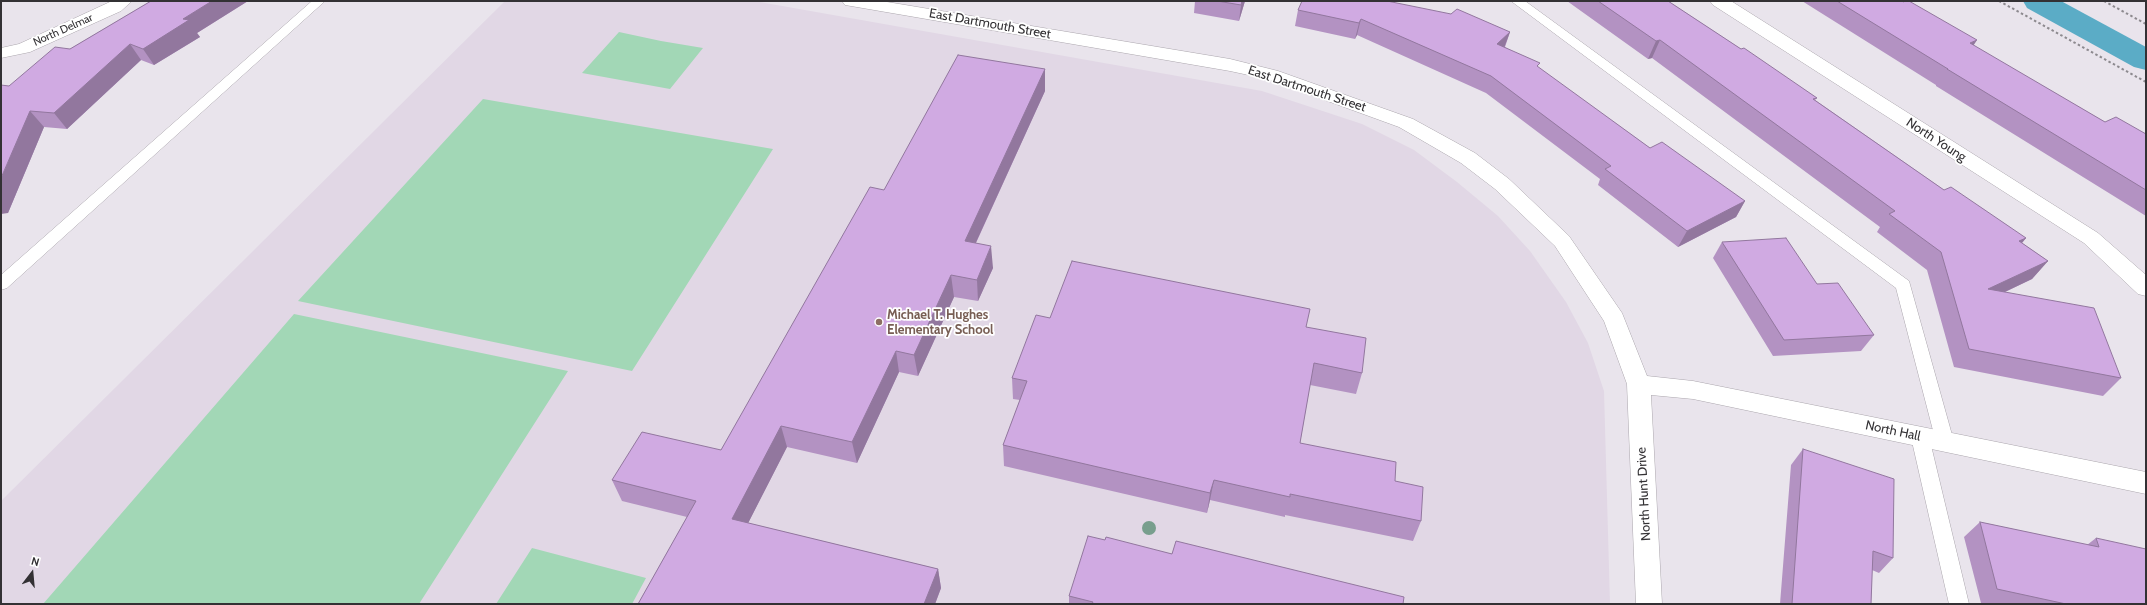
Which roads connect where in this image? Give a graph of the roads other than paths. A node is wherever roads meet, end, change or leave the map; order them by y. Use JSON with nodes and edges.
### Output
{"nodes":[{"id":1,"x":123,"y":1,"type":"edge"},
{"id":2,"x":319,"y":1,"type":"edge"},
{"id":3,"x":856,"y":1,"type":"edge"},
{"id":4,"x":1517,"y":1,"type":"edge"},
{"id":5,"x":1719,"y":1,"type":"edge"},
{"id":6,"x":1,"y":53,"type":"edge"},
{"id":7,"x":1,"y":284,"type":"edge"},
{"id":8,"x":2146,"y":288,"type":"edge"},
{"id":9,"x":1638,"y":384,"type":"junction"},
{"id":10,"x":1920,"y":437,"type":"junction"},
{"id":11,"x":1945,"y":442,"type":"junction"},
{"id":12,"x":2146,"y":483,"type":"edge"},
{"id":13,"x":1649,"y":604,"type":"edge"},
{"id":14,"x":1959,"y":604,"type":"edge"}],
"edges":[{"from":1,"to":6,"type":"street","name":"North Delmar"},
{"from":2,"to":7,"type":"lane"},
{"from":3,"to":9,"type":"street","name":"East Dartmouth Street"},
{"from":4,"to":11,"type":"lane"},
{"from":5,"to":8,"type":"street","name":"North Young"},
{"from":9,"to":10,"type":"street","name":"North Hall"},
{"from":9,"to":13,"type":"street","name":"North Hunt Drive"},
{"from":10,"to":11,"type":"street","name":"North Hall"},
{"from":10,"to":14,"type":"lane"},
{"from":11,"to":12,"type":"street","name":"North Hall"}]}
